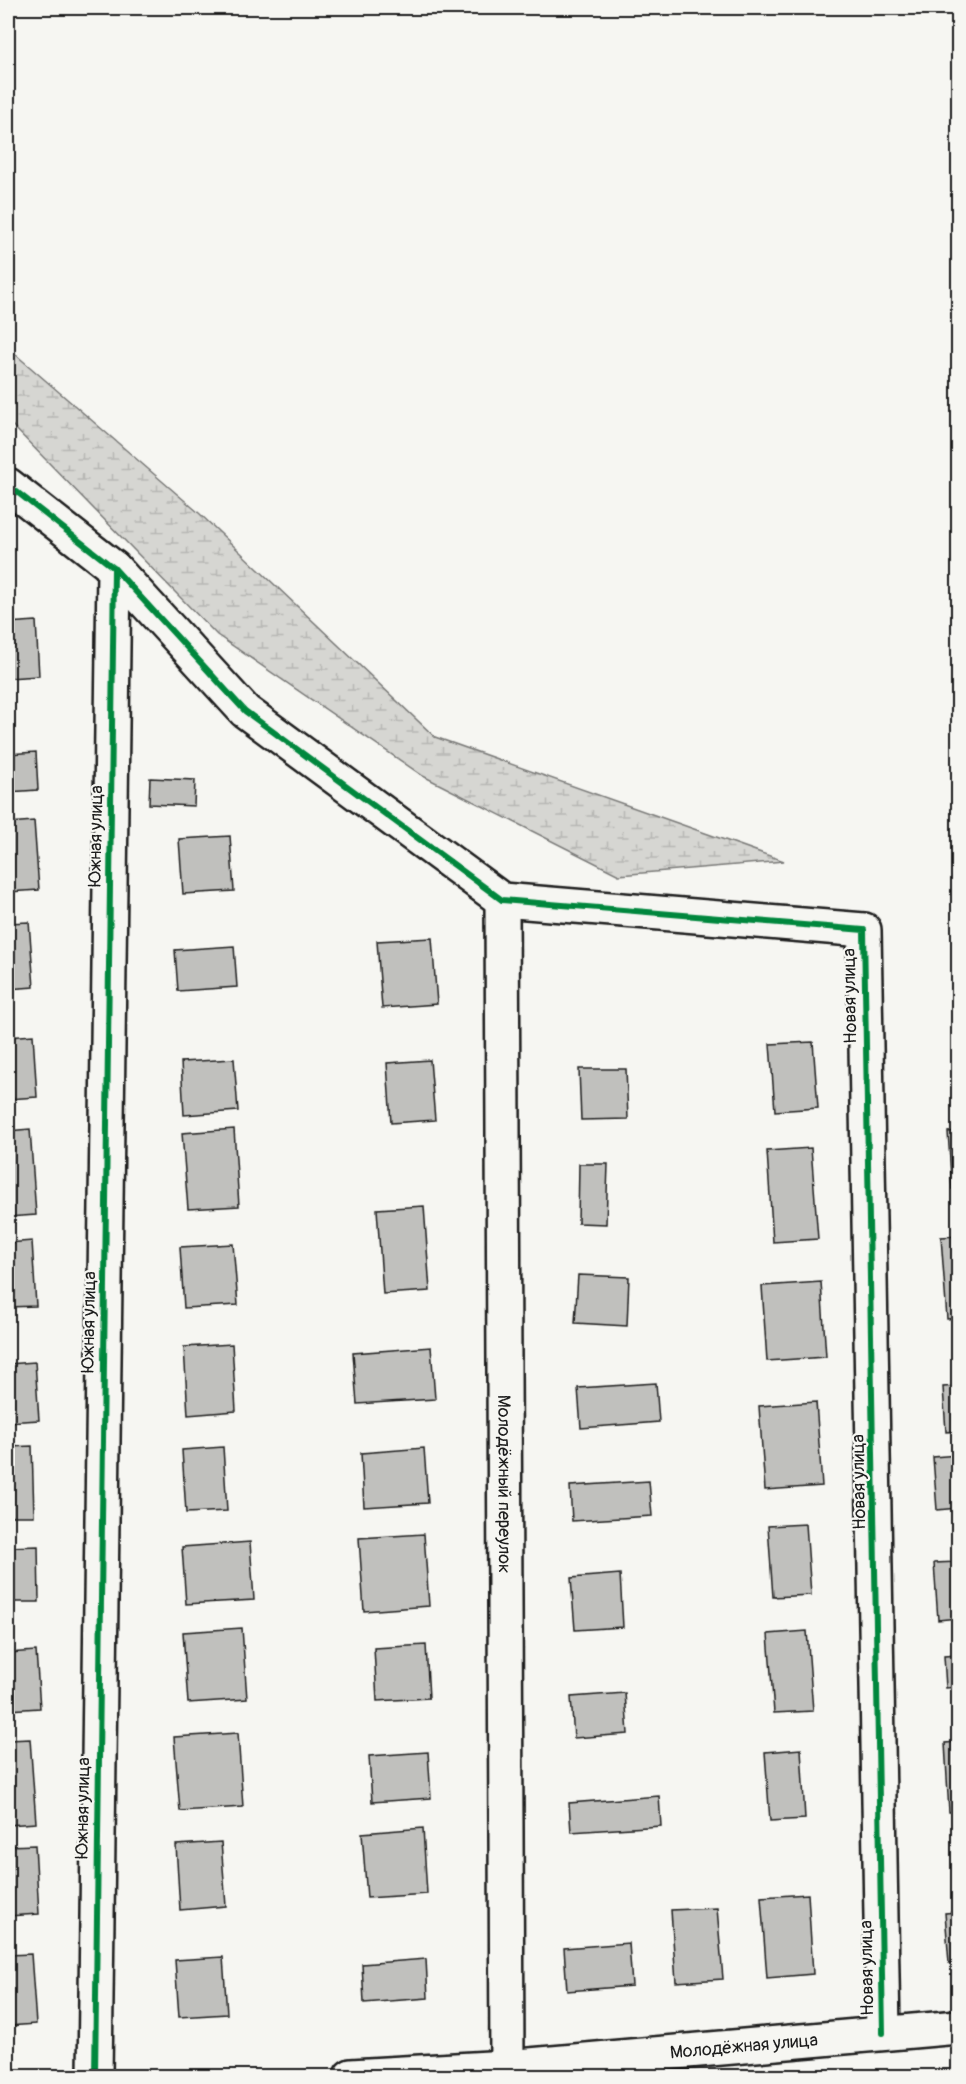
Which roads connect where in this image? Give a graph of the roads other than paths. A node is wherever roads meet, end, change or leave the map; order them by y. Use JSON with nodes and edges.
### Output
{"nodes":[{"id":1,"x":8,"y":485,"type":"edge"},
{"id":2,"x":114,"y":568,"type":"junction"},
{"id":3,"x":502,"y":900,"type":"junction"},
{"id":4,"x":958,"y":2027,"type":"edge"},
{"id":5,"x":883,"y":2033,"type":"junction"},
{"id":6,"x":507,"y":2067,"type":"junction"},
{"id":7,"x":94,"y":2076,"type":"edge"},
{"id":8,"x":351,"y":2076,"type":"edge"}],
"edges":[{"from":1,"to":2,"type":"street"},
{"from":2,"to":3,"type":"street"},
{"from":2,"to":7,"type":"street","name":"Южная улица"},
{"from":3,"to":5,"type":"street","name":"Новая улица"},
{"from":3,"to":6,"type":"street","name":"Молодёжный переулок"},
{"from":4,"to":5,"type":"street","name":"Молодёжная улица"},
{"from":5,"to":6,"type":"street","name":"Молодёжная улица"},
{"from":6,"to":8,"type":"street","name":"Молодёжная улица"}]}
